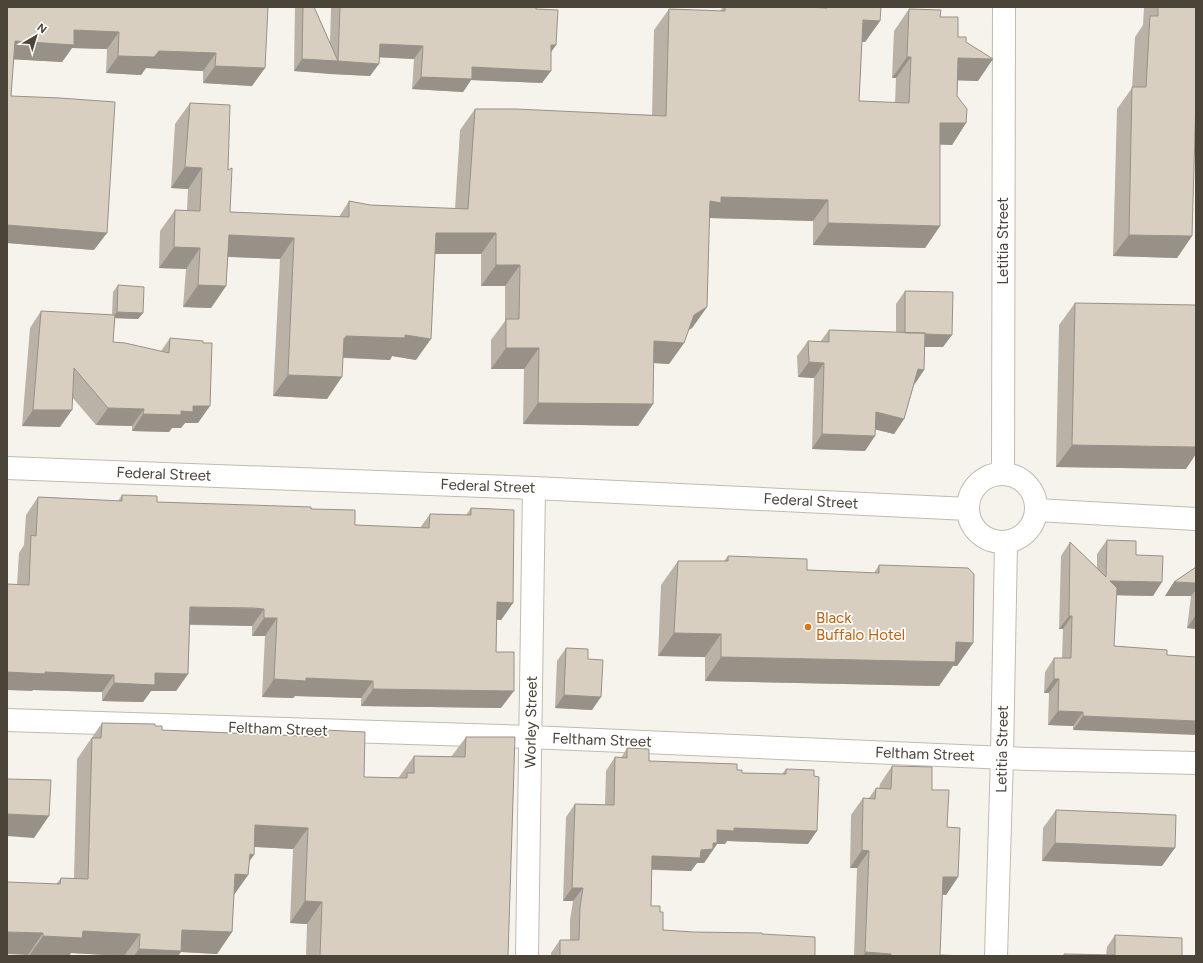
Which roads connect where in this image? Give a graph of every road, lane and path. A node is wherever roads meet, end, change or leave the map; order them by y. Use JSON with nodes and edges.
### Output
{"nodes":[{"id":1,"x":1004,"y":7,"type":"edge"},
{"id":2,"x":7,"y":468,"type":"edge"},
{"id":3,"x":1003,"y":474,"type":"junction"},
{"id":4,"x":534,"y":488,"type":"junction"},
{"id":5,"x":968,"y":509,"type":"junction"},
{"id":6,"x":1036,"y":510,"type":"junction"},
{"id":7,"x":1196,"y":519,"type":"edge"},
{"id":8,"x":1006,"y":542,"type":"junction"},
{"id":9,"x":7,"y":720,"type":"edge"},
{"id":10,"x":530,"y":737,"type":"junction"},
{"id":11,"x":1002,"y":757,"type":"junction"},
{"id":12,"x":1196,"y":764,"type":"edge"},
{"id":13,"x":527,"y":956,"type":"edge"},
{"id":14,"x":996,"y":956,"type":"edge"}],
"edges":[{"from":1,"to":3,"type":"street","name":"Letitia Street"},
{"from":2,"to":4,"type":"street","name":"Federal Street"},
{"from":3,"to":5,"type":"street"},
{"from":3,"to":6,"type":"street"},
{"from":4,"to":5,"type":"street","name":"Federal Street"},
{"from":4,"to":10,"type":"street","name":"Worley Street"},
{"from":5,"to":8,"type":"street"},
{"from":6,"to":7,"type":"street"},
{"from":6,"to":8,"type":"street"},
{"from":8,"to":11,"type":"street","name":"Letitia Street"},
{"from":9,"to":10,"type":"street","name":"Feltham Street"},
{"from":10,"to":11,"type":"street","name":"Feltham Street"},
{"from":10,"to":13,"type":"street","name":"Worley Street"},
{"from":11,"to":12,"type":"street","name":"Feltham Street"},
{"from":11,"to":14,"type":"street","name":"Letitia Street"}]}
